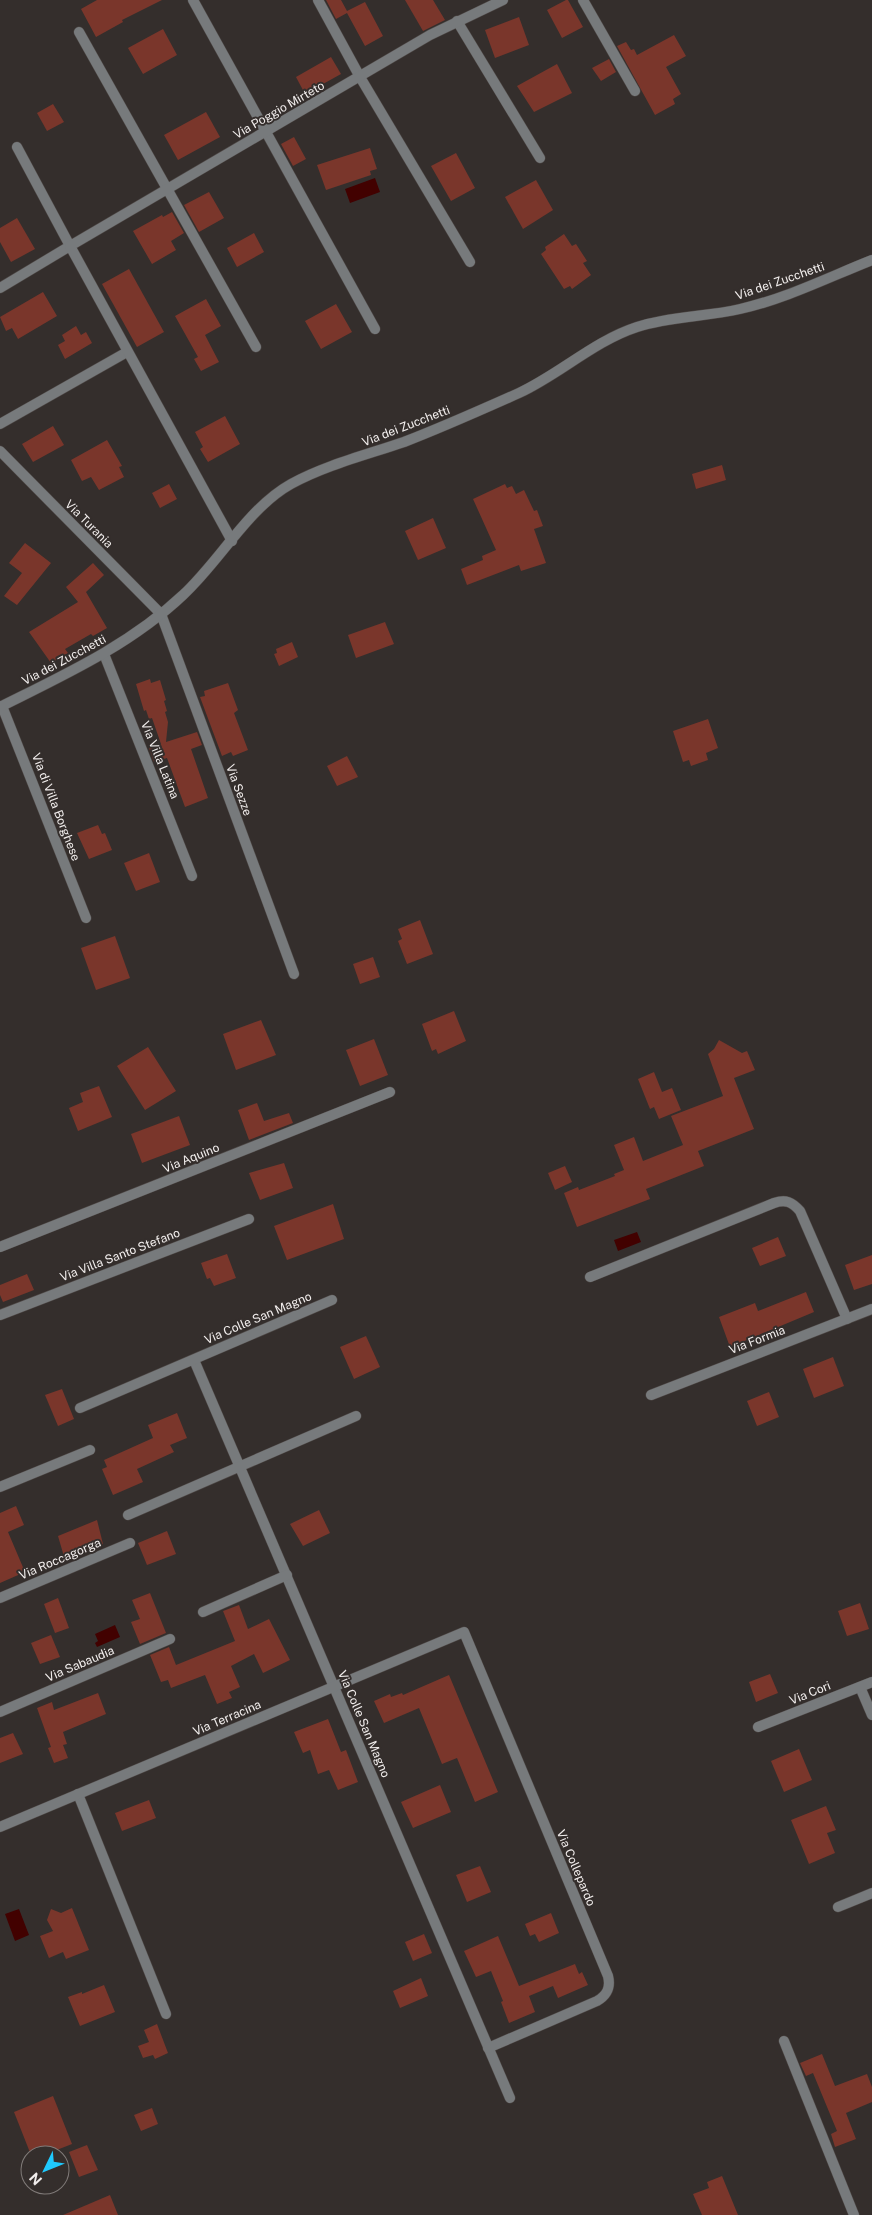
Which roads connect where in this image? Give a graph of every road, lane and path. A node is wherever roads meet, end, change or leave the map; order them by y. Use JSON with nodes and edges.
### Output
{"nodes":[{"id":1,"x":193,"y":0,"type":"edge"},
{"id":2,"x":318,"y":0,"type":"edge"},
{"id":3,"x":503,"y":0,"type":"edge"},
{"id":4,"x":583,"y":0,"type":"edge"},
{"id":5,"x":457,"y":21,"type":"junction"},
{"id":6,"x":79,"y":32,"type":"dead end"},
{"id":7,"x":360,"y":77,"type":"junction"},
{"id":8,"x":635,"y":91,"type":"dead end"},
{"id":9,"x":266,"y":132,"type":"junction"},
{"id":10,"x":17,"y":147,"type":"dead end"},
{"id":11,"x":540,"y":158,"type":"dead end"},
{"id":12,"x":169,"y":188,"type":"junction"},
{"id":13,"x":70,"y":246,"type":"junction"},
{"id":14,"x":872,"y":260,"type":"edge"},
{"id":15,"x":470,"y":262,"type":"dead end"},
{"id":16,"x":0,"y":288,"type":"edge"},
{"id":17,"x":375,"y":330,"type":"dead end"},
{"id":18,"x":256,"y":347,"type":"dead end"},
{"id":19,"x":127,"y":352,"type":"junction"},
{"id":20,"x":0,"y":424,"type":"edge"},
{"id":21,"x":0,"y":451,"type":"edge"},
{"id":22,"x":232,"y":541,"type":"junction"},
{"id":23,"x":161,"y":614,"type":"junction"},
{"id":24,"x":104,"y":654,"type":"junction"},
{"id":25,"x":1,"y":706,"type":"edge"},
{"id":26,"x":192,"y":876,"type":"dead end"},
{"id":27,"x":86,"y":918,"type":"dead end"},
{"id":28,"x":294,"y":974,"type":"dead end"},
{"id":29,"x":390,"y":1092,"type":"dead end"},
{"id":30,"x":249,"y":1219,"type":"dead end"},
{"id":31,"x":0,"y":1248,"type":"edge"},
{"id":32,"x":590,"y":1277,"type":"dead end"},
{"id":33,"x":332,"y":1300,"type":"dead end"},
{"id":34,"x":872,"y":1308,"type":"edge"},
{"id":35,"x":0,"y":1314,"type":"edge"},
{"id":36,"x":847,"y":1319,"type":"junction"},
{"id":37,"x":194,"y":1360,"type":"junction"},
{"id":38,"x":651,"y":1396,"type":"dead end"},
{"id":39,"x":80,"y":1408,"type":"dead end"},
{"id":40,"x":356,"y":1416,"type":"dead end"},
{"id":41,"x":90,"y":1450,"type":"dead end"},
{"id":42,"x":240,"y":1466,"type":"junction"},
{"id":43,"x":0,"y":1487,"type":"edge"},
{"id":44,"x":128,"y":1515,"type":"dead end"},
{"id":45,"x":130,"y":1543,"type":"dead end"},
{"id":46,"x":287,"y":1575,"type":"junction"},
{"id":47,"x":0,"y":1598,"type":"edge"},
{"id":48,"x":203,"y":1612,"type":"dead end"},
{"id":49,"x":464,"y":1632,"type":"joint"},
{"id":50,"x":170,"y":1639,"type":"dead end"},
{"id":51,"x":872,"y":1682,"type":"edge"},
{"id":52,"x":335,"y":1686,"type":"junction"},
{"id":53,"x":860,"y":1687,"type":"junction"},
{"id":54,"x":0,"y":1712,"type":"edge"},
{"id":55,"x":872,"y":1715,"type":"edge"},
{"id":56,"x":758,"y":1727,"type":"dead end"},
{"id":57,"x":78,"y":1794,"type":"junction"},
{"id":58,"x":0,"y":1827,"type":"edge"},
{"id":59,"x":872,"y":1893,"type":"edge"},
{"id":60,"x":838,"y":1907,"type":"dead end"},
{"id":61,"x":166,"y":2014,"type":"dead end"},
{"id":62,"x":784,"y":2041,"type":"dead end"},
{"id":63,"x":488,"y":2048,"type":"junction"},
{"id":64,"x":510,"y":2098,"type":"dead end"},
{"id":65,"x":854,"y":2215,"type":"edge"}],
"edges":[{"from":1,"to":9,"type":"street"},
{"from":2,"to":7,"type":"street"},
{"from":3,"to":5,"type":"street","name":"Via Poggio Mirteto"},
{"from":4,"to":8,"type":"street"},
{"from":5,"to":7,"type":"street","name":"Via Poggio Mirteto"},
{"from":5,"to":11,"type":"street"},
{"from":6,"to":12,"type":"street"},
{"from":7,"to":9,"type":"street","name":"Via Poggio Mirteto"},
{"from":7,"to":15,"type":"street"},
{"from":9,"to":12,"type":"street","name":"Via Poggio Mirteto"},
{"from":9,"to":17,"type":"street"},
{"from":10,"to":13,"type":"street"},
{"from":12,"to":13,"type":"street","name":"Via Poggio Mirteto"},
{"from":12,"to":18,"type":"street"},
{"from":13,"to":16,"type":"street"},
{"from":13,"to":19,"type":"street"},
{"from":14,"to":22,"type":"street","name":"Via dei Zucchetti"},
{"from":19,"to":20,"type":"street"},
{"from":19,"to":22,"type":"street"},
{"from":21,"to":23,"type":"street","name":"Via Turania"},
{"from":22,"to":23,"type":"street","name":"Via dei Zucchetti"},
{"from":23,"to":24,"type":"street","name":"Via dei Zucchetti"},
{"from":23,"to":28,"type":"street","name":"Via Sezze"},
{"from":24,"to":25,"type":"street","name":"Via dei Zucchetti"},
{"from":24,"to":26,"type":"street","name":"Via Villa Latina"},
{"from":25,"to":27,"type":"street","name":"Via di Villa Borghese"},
{"from":29,"to":31,"type":"street","name":"Via Aquino"},
{"from":30,"to":35,"type":"street","name":"Via Villa Santo Stefano"},
{"from":32,"to":36,"type":"street"},
{"from":33,"to":37,"type":"street","name":"Via Colle San Magno"},
{"from":34,"to":36,"type":"street","name":"Via Formia"},
{"from":36,"to":38,"type":"street","name":"Via Formia"},
{"from":37,"to":39,"type":"street","name":"Via Colle San Magno"},
{"from":37,"to":42,"type":"street","name":"Via Colle San Magno"},
{"from":40,"to":42,"type":"street"},
{"from":41,"to":43,"type":"street"},
{"from":42,"to":44,"type":"street"},
{"from":42,"to":46,"type":"street","name":"Via Colle San Magno"},
{"from":45,"to":47,"type":"street","name":"Via Roccagorga"},
{"from":46,"to":48,"type":"street"},
{"from":46,"to":52,"type":"street","name":"Via Colle San Magno"},
{"from":49,"to":52,"type":"street","name":"Via Terracina"},
{"from":49,"to":63,"type":"street","name":"Via Collepardo"},
{"from":50,"to":54,"type":"street","name":"Via Sabaudia"},
{"from":51,"to":53,"type":"street","name":"Via Cori"},
{"from":52,"to":57,"type":"street","name":"Via Terracina"},
{"from":52,"to":63,"type":"street","name":"Via Colle San Magno"},
{"from":53,"to":55,"type":"street"},
{"from":53,"to":56,"type":"street","name":"Via Cori"},
{"from":57,"to":58,"type":"street","name":"Via Terracina"},
{"from":57,"to":61,"type":"street"},
{"from":59,"to":60,"type":"street"},
{"from":62,"to":65,"type":"street"},
{"from":63,"to":64,"type":"street","name":"Via Colle San Magno"}]}
